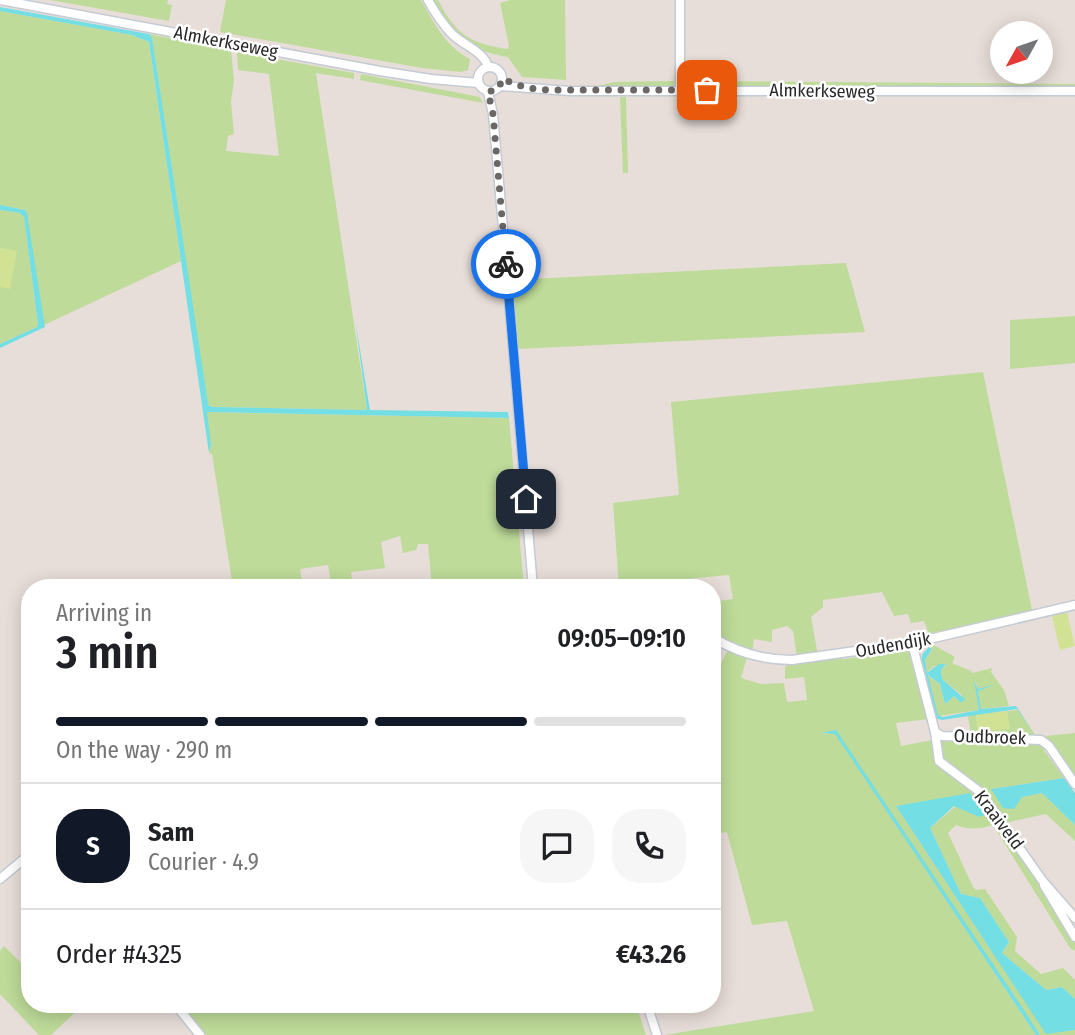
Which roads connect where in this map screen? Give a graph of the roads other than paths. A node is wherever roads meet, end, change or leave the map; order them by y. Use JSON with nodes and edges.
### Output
{"nodes":[{"id":1,"x":0,"y":0,"type":"edge"},
{"id":2,"x":428,"y":0,"type":"edge"},
{"id":3,"x":680,"y":0,"type":"edge"},
{"id":4,"x":488,"y":67,"type":"junction"},
{"id":5,"x":478,"y":79,"type":"junction"},
{"id":6,"x":496,"y":87,"type":"junction"},
{"id":7,"x":680,"y":90,"type":"junction"},
{"id":8,"x":1075,"y":91,"type":"edge"},
{"id":9,"x":532,"y":579,"type":"edge"},
{"id":10,"x":1075,"y":605,"type":"edge"},
{"id":11,"x":721,"y":642,"type":"edge"},
{"id":12,"x":912,"y":643,"type":"junction"},
{"id":13,"x":935,"y":732,"type":"junction"},
{"id":14,"x":1075,"y":784,"type":"edge"},
{"id":15,"x":21,"y":862,"type":"edge"},
{"id":16,"x":0,"y":879,"type":"edge"},
{"id":17,"x":1042,"y":880,"type":"junction"},
{"id":18,"x":1075,"y":918,"type":"edge"},
{"id":19,"x":1075,"y":937,"type":"edge"},
{"id":20,"x":182,"y":1013,"type":"edge"},
{"id":21,"x":650,"y":1013,"type":"edge"},
{"id":22,"x":200,"y":1035,"type":"edge"},
{"id":23,"x":657,"y":1035,"type":"edge"}],
"edges":[{"from":1,"to":5,"type":"street","name":"Almkerkseweg"},
{"from":2,"to":4,"type":"street"},
{"from":3,"to":7,"type":"street"},
{"from":4,"to":5,"type":"street"},
{"from":4,"to":6,"type":"street"},
{"from":5,"to":6,"type":"street"},
{"from":6,"to":7,"type":"street","name":"Almkerkseweg"},
{"from":6,"to":9,"type":"street"},
{"from":7,"to":8,"type":"street","name":"Almkerkseweg"},
{"from":10,"to":12,"type":"street","name":"Oudendijk"},
{"from":11,"to":12,"type":"street","name":"Oudendijk"},
{"from":12,"to":13,"type":"street","name":"Oudbroek"},
{"from":13,"to":14,"type":"street","name":"Oudbroek"},
{"from":13,"to":17,"type":"street","name":"Kraaiveld"},
{"from":15,"to":16,"type":"street"},
{"from":17,"to":18,"type":"street","name":"Kraaiveld"},
{"from":17,"to":19,"type":"street","name":"Kraaiveld"},
{"from":20,"to":22,"type":"street"},
{"from":21,"to":23,"type":"street"}]}
